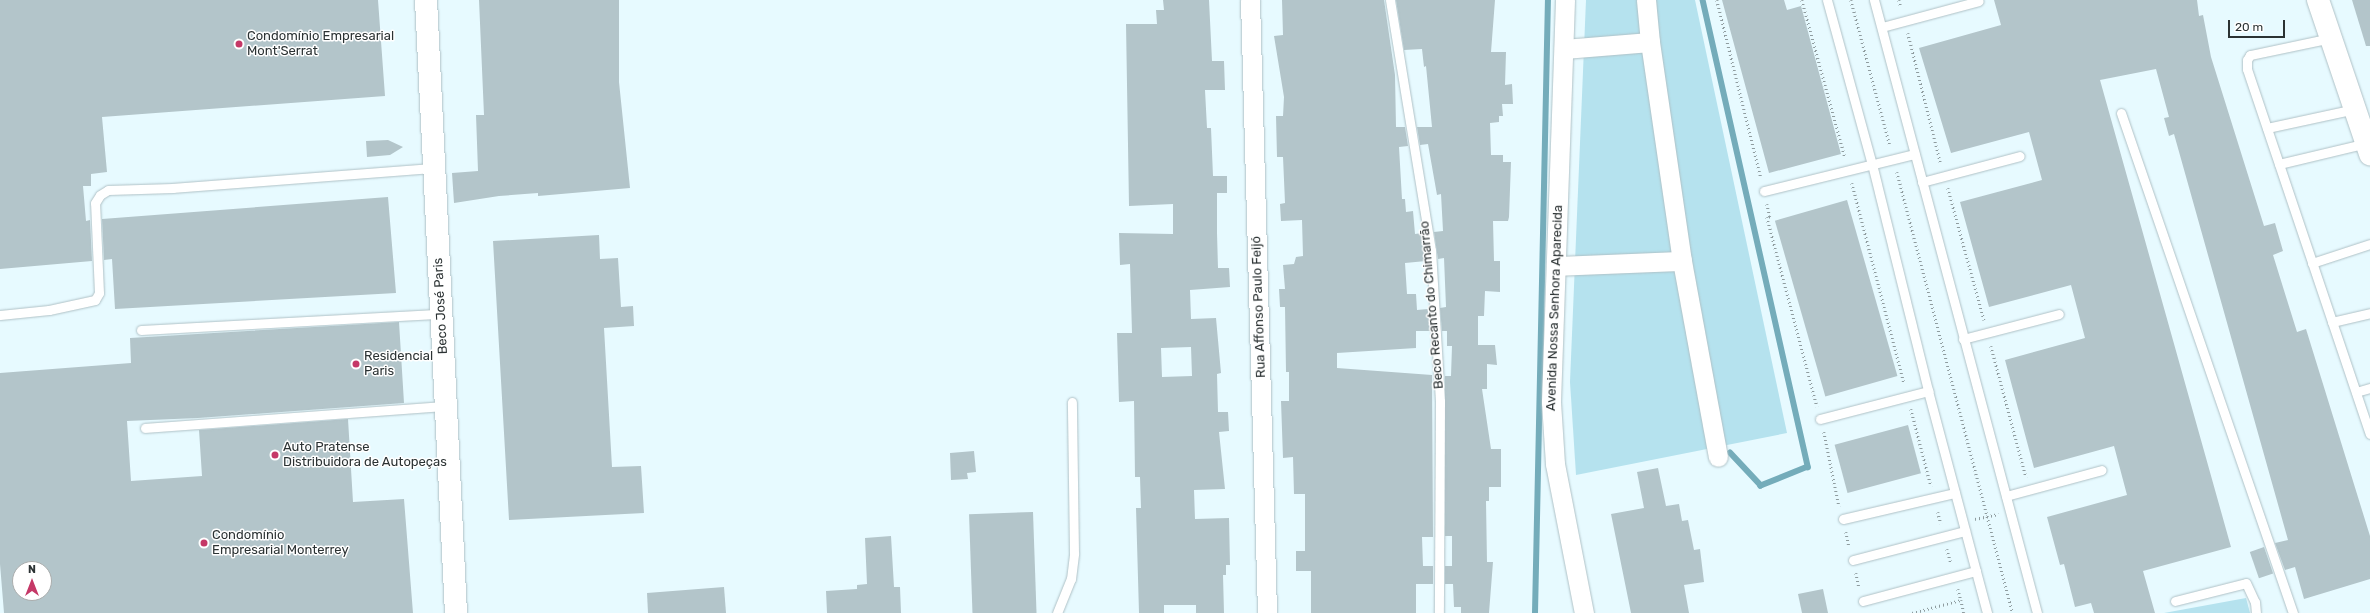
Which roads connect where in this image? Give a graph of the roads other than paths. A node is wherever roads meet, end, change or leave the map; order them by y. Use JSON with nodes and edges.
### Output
{"nodes":[{"id":1,"x":426,"y":0,"type":"edge"},
{"id":2,"x":1250,"y":0,"type":"edge"},
{"id":3,"x":1390,"y":0,"type":"edge"},
{"id":4,"x":1565,"y":0,"type":"edge"},
{"id":5,"x":1646,"y":0,"type":"edge"},
{"id":6,"x":1827,"y":0,"type":"edge"},
{"id":7,"x":1874,"y":0,"type":"edge"},
{"id":8,"x":2318,"y":0,"type":"edge"},
{"id":9,"x":1979,"y":1,"type":"dead end"},
{"id":10,"x":1882,"y":27,"type":"junction"},
{"id":11,"x":2331,"y":38,"type":"junction"},
{"id":12,"x":1650,"y":42,"type":"junction"},
{"id":13,"x":1564,"y":49,"type":"junction"},
{"id":14,"x":2355,"y":109,"type":"junction"},
{"id":15,"x":2121,"y":113,"type":"dead end"},
{"id":16,"x":2267,"y":128,"type":"junction"},
{"id":17,"x":2368,"y":149,"type":"edge"},
{"id":18,"x":1915,"y":154,"type":"junction"},
{"id":19,"x":2020,"y":156,"type":"dead end"},
{"id":20,"x":1872,"y":164,"type":"junction"},
{"id":21,"x":2279,"y":164,"type":"junction"},
{"id":22,"x":434,"y":168,"type":"junction"},
{"id":23,"x":1922,"y":182,"type":"junction"},
{"id":24,"x":1764,"y":191,"type":"road end"},
{"id":25,"x":2370,"y":244,"type":"edge"},
{"id":26,"x":1682,"y":261,"type":"junction"},
{"id":27,"x":2312,"y":262,"type":"junction"},
{"id":28,"x":1556,"y":266,"type":"junction"},
{"id":29,"x":2370,"y":313,"type":"edge"},
{"id":30,"x":442,"y":314,"type":"junction"},
{"id":31,"x":2059,"y":314,"type":"dead end"},
{"id":32,"x":0,"y":315,"type":"edge"},
{"id":33,"x":2332,"y":322,"type":"junction"},
{"id":34,"x":141,"y":330,"type":"dead end"},
{"id":35,"x":1963,"y":339,"type":"junction"},
{"id":36,"x":2370,"y":388,"type":"edge"},
{"id":37,"x":1928,"y":391,"type":"junction"},
{"id":38,"x":2356,"y":392,"type":"junction"},
{"id":39,"x":1072,"y":402,"type":"dead end"},
{"id":40,"x":446,"y":406,"type":"junction"},
{"id":41,"x":1820,"y":419,"type":"road end"},
{"id":42,"x":145,"y":428,"type":"dead end"},
{"id":43,"x":2370,"y":434,"type":"edge"},
{"id":44,"x":1718,"y":457,"type":"dead end"},
{"id":45,"x":2102,"y":470,"type":"dead end"},
{"id":46,"x":1955,"y":493,"type":"junction"},
{"id":47,"x":2006,"y":496,"type":"junction"},
{"id":48,"x":1843,"y":519,"type":"road end"},
{"id":49,"x":1964,"y":526,"type":"junction"},
{"id":50,"x":1853,"y":560,"type":"road end"},
{"id":51,"x":1976,"y":572,"type":"junction"},
{"id":52,"x":1862,"y":601,"type":"road end"},
{"id":53,"x":2175,"y":601,"type":"dead end"},
{"id":54,"x":456,"y":613,"type":"edge"},
{"id":55,"x":1057,"y":613,"type":"edge"},
{"id":56,"x":1267,"y":613,"type":"edge"},
{"id":57,"x":1439,"y":613,"type":"edge"},
{"id":58,"x":1584,"y":613,"type":"edge"},
{"id":59,"x":1987,"y":613,"type":"edge"},
{"id":60,"x":2037,"y":613,"type":"edge"},
{"id":61,"x":2256,"y":613,"type":"edge"},
{"id":62,"x":2293,"y":613,"type":"edge"}],
"edges":[{"from":1,"to":22,"type":"street","name":"Beco José Paris"},
{"from":2,"to":56,"type":"street","name":"Rua Affonso Paulo Feijó"},
{"from":3,"to":57,"type":"lane","name":"Beco Recanto do Chimarrão"},
{"from":4,"to":13,"type":"street","name":"Avenida Nossa Senhora Aparecida"},
{"from":5,"to":12,"type":"street"},
{"from":6,"to":20,"type":"lane"},
{"from":7,"to":10,"type":"lane"},
{"from":8,"to":11,"type":"street"},
{"from":9,"to":10,"type":"lane"},
{"from":10,"to":18,"type":"lane"},
{"from":11,"to":14,"type":"street"},
{"from":11,"to":16,"type":"lane"},
{"from":12,"to":13,"type":"street"},
{"from":12,"to":26,"type":"street"},
{"from":13,"to":28,"type":"street","name":"Avenida Nossa Senhora Aparecida"},
{"from":14,"to":16,"type":"lane"},
{"from":14,"to":17,"type":"street"},
{"from":15,"to":62,"type":"lane"},
{"from":16,"to":21,"type":"lane"},
{"from":17,"to":21,"type":"lane"},
{"from":18,"to":20,"type":"lane"},
{"from":18,"to":23,"type":"lane"},
{"from":19,"to":23,"type":"lane"},
{"from":20,"to":24,"type":"lane"},
{"from":20,"to":37,"type":"lane"},
{"from":21,"to":27,"type":"lane"},
{"from":22,"to":30,"type":"street","name":"Beco José Paris"},
{"from":22,"to":32,"type":"lane"},
{"from":23,"to":35,"type":"lane"},
{"from":25,"to":27,"type":"lane"},
{"from":26,"to":28,"type":"street"},
{"from":26,"to":44,"type":"street"},
{"from":27,"to":33,"type":"lane"},
{"from":28,"to":58,"type":"street","name":"Avenida Nossa Senhora Aparecida"},
{"from":29,"to":33,"type":"lane"},
{"from":30,"to":34,"type":"lane"},
{"from":30,"to":40,"type":"street","name":"Beco José Paris"},
{"from":31,"to":35,"type":"lane"},
{"from":33,"to":38,"type":"lane"},
{"from":35,"to":47,"type":"lane"},
{"from":36,"to":38,"type":"lane"},
{"from":37,"to":41,"type":"lane"},
{"from":37,"to":46,"type":"lane"},
{"from":38,"to":43,"type":"lane"},
{"from":39,"to":55,"type":"lane"},
{"from":40,"to":42,"type":"lane"},
{"from":40,"to":54,"type":"street","name":"Beco José Paris"},
{"from":45,"to":47,"type":"lane"},
{"from":46,"to":48,"type":"lane"},
{"from":46,"to":49,"type":"lane"},
{"from":47,"to":60,"type":"lane"},
{"from":49,"to":50,"type":"lane"},
{"from":49,"to":51,"type":"lane"},
{"from":51,"to":52,"type":"lane"},
{"from":51,"to":59,"type":"lane"},
{"from":53,"to":61,"type":"lane"}]}
